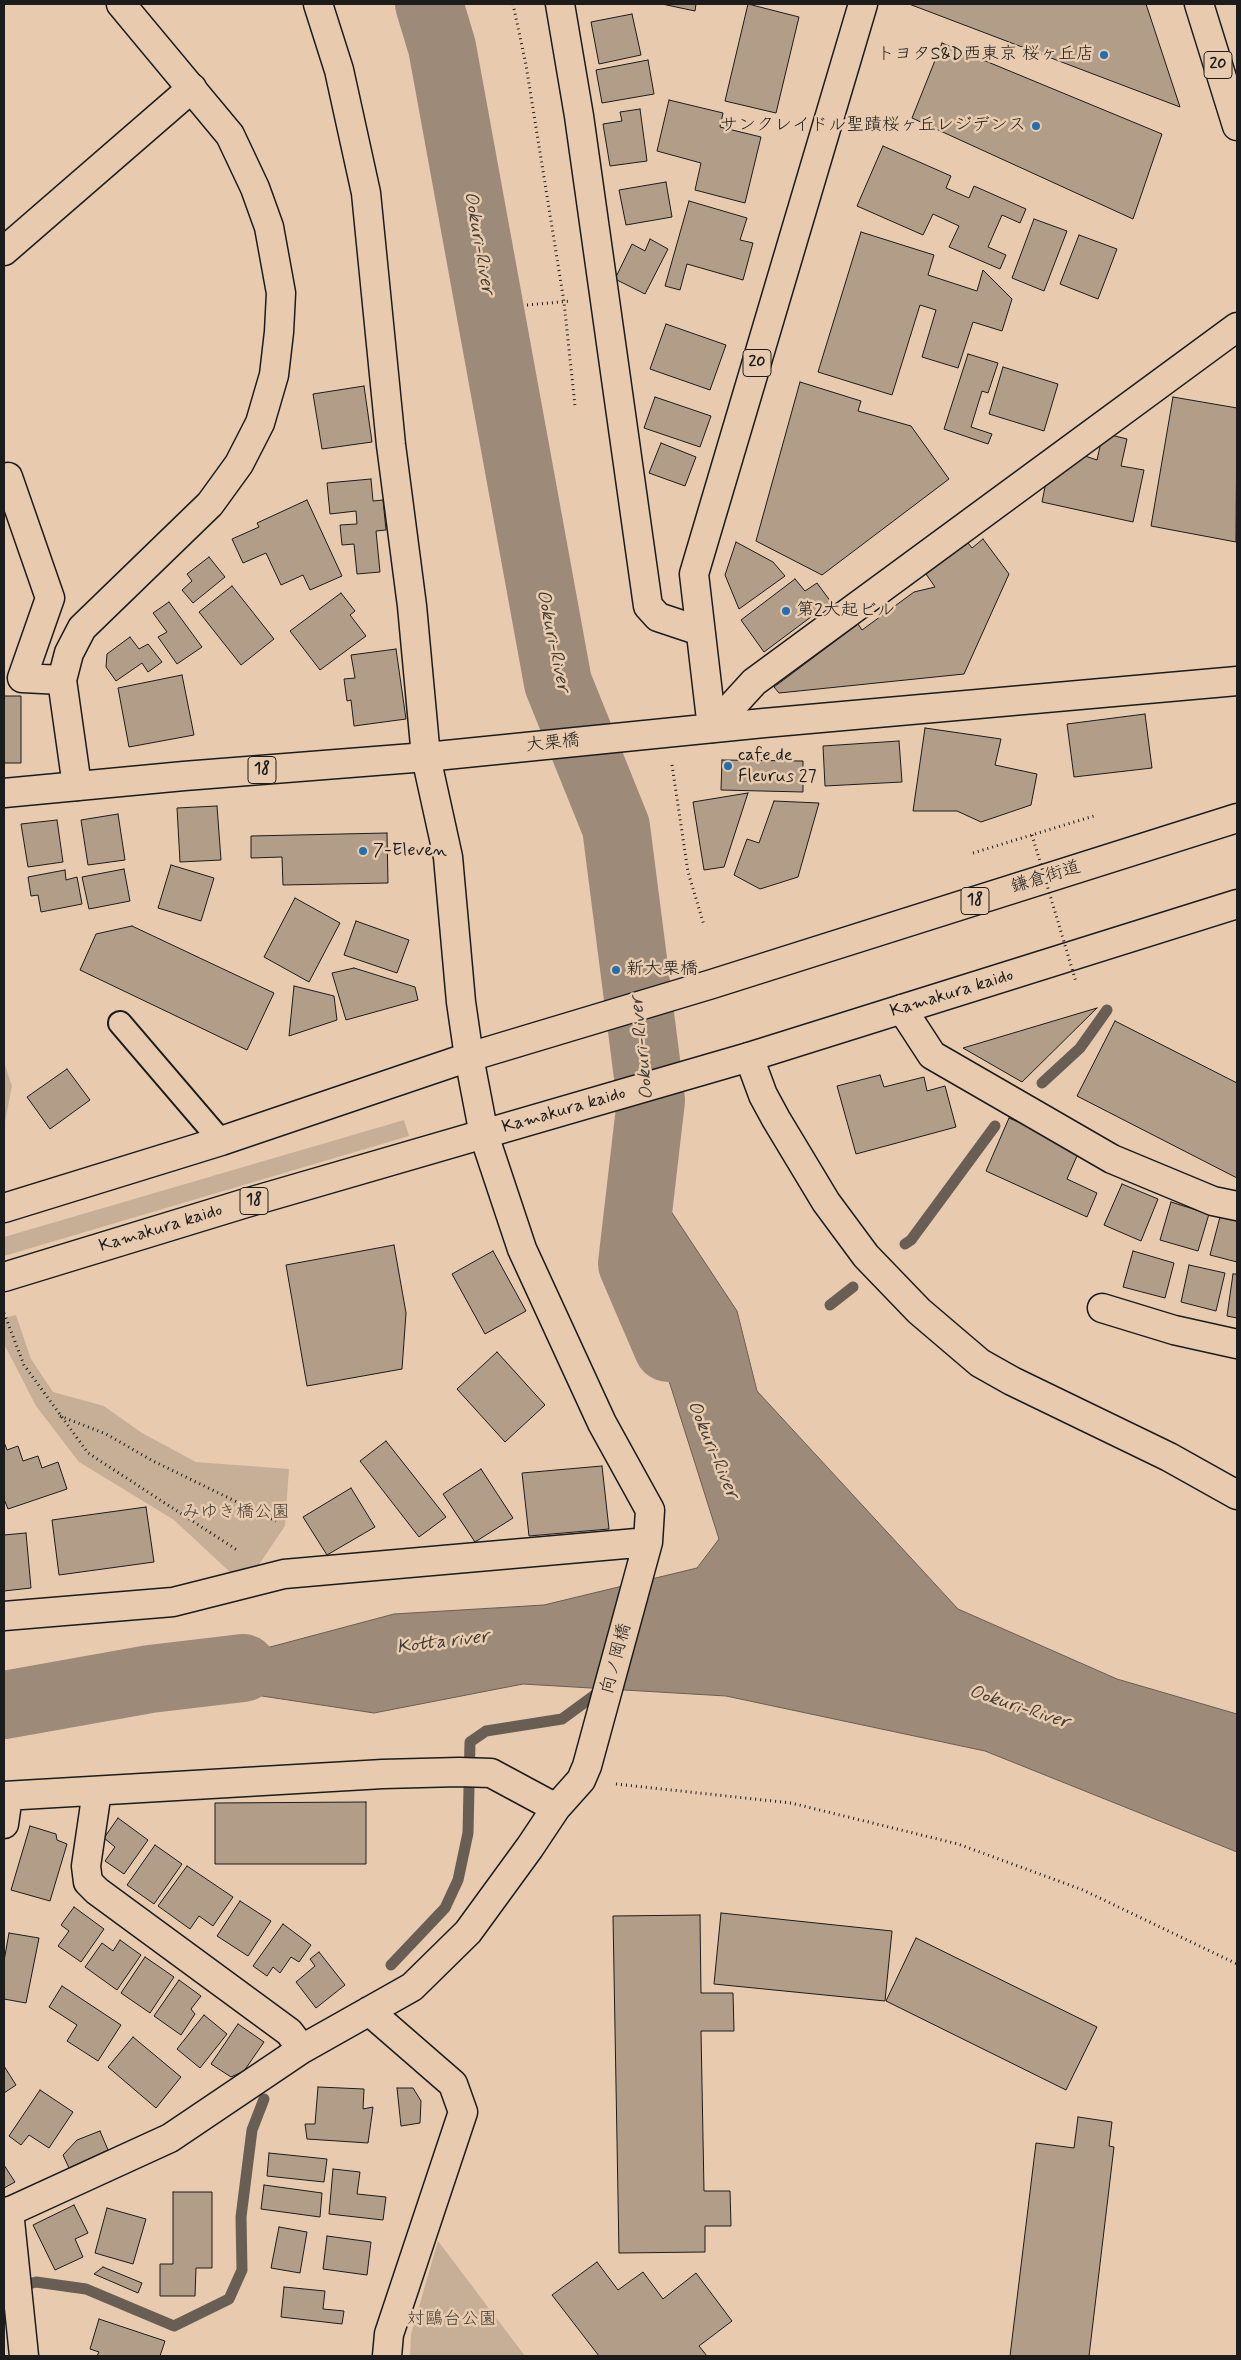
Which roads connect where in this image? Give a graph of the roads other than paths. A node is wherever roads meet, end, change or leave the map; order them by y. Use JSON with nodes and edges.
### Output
{"nodes":[{"id":1,"x":121,"y":4,"type":"edge"},
{"id":2,"x":318,"y":4,"type":"edge"},
{"id":3,"x":560,"y":4,"type":"edge"},
{"id":4,"x":863,"y":4,"type":"edge"},
{"id":5,"x":1199,"y":4,"type":"edge"},
{"id":6,"x":192,"y":88,"type":"junction"},
{"id":7,"x":1237,"y":126,"type":"edge"},
{"id":8,"x":4,"y":251,"type":"edge"},
{"id":9,"x":1237,"y":327,"type":"edge"},
{"id":10,"x":8,"y":477,"type":"dead end"},
{"id":11,"x":700,"y":631,"type":"junction"},
{"id":12,"x":62,"y":680,"type":"junction"},
{"id":13,"x":1237,"y":681,"type":"edge"},
{"id":14,"x":712,"y":728,"type":"junction"},
{"id":15,"x":437,"y":756,"type":"junction"},
{"id":16,"x":77,"y":786,"type":"junction"},
{"id":17,"x":4,"y":793,"type":"edge"},
{"id":18,"x":1237,"y":818,"type":"edge"},
{"id":19,"x":1237,"y":904,"type":"edge"},
{"id":20,"x":902,"y":1010,"type":"junction"},
{"id":21,"x":120,"y":1023,"type":"dead end"},
{"id":22,"x":478,"y":1054,"type":"junction"},
{"id":23,"x":744,"y":1059,"type":"junction"},
{"id":24,"x":494,"y":1132,"type":"junction"},
{"id":25,"x":221,"y":1141,"type":"junction"},
{"id":26,"x":1237,"y":1206,"type":"edge"},
{"id":27,"x":4,"y":1208,"type":"edge"},
{"id":28,"x":4,"y":1277,"type":"edge"},
{"id":29,"x":1102,"y":1308,"type":"dead end"},
{"id":30,"x":1237,"y":1344,"type":"edge"},
{"id":31,"x":1237,"y":1495,"type":"edge"},
{"id":32,"x":647,"y":1547,"type":"junction"},
{"id":33,"x":4,"y":1616,"type":"edge"},
{"id":34,"x":97,"y":1791,"type":"junction"},
{"id":35,"x":6,"y":1796,"type":"edge"},
{"id":36,"x":556,"y":1808,"type":"junction"},
{"id":37,"x":4,"y":1824,"type":"edge"},
{"id":38,"x":369,"y":2011,"type":"junction"},
{"id":39,"x":302,"y":2049,"type":"junction"},
{"id":40,"x":6,"y":2212,"type":"edge"},
{"id":41,"x":24,"y":2356,"type":"edge"},
{"id":42,"x":387,"y":2356,"type":"edge"}],
"edges":[{"from":1,"to":6,"type":"street"},
{"from":2,"to":15,"type":"street","name":"向ノ岡橋"},
{"from":3,"to":11,"type":"street"},
{"from":4,"to":11,"type":"street","number":"20"},
{"from":5,"to":7,"type":"street","number":"20"},
{"from":6,"to":8,"type":"street"},
{"from":6,"to":12,"type":"street"},
{"from":9,"to":14,"type":"street"},
{"from":10,"to":12,"type":"street"},
{"from":11,"to":14,"type":"street","number":"20"},
{"from":12,"to":16,"type":"street"},
{"from":13,"to":14,"type":"street","number":"18"},
{"from":14,"to":15,"type":"street","name":"大栗橋","number":"18"},
{"from":15,"to":16,"type":"street","number":"18"},
{"from":15,"to":22,"type":"street","name":"向ノ岡橋"},
{"from":16,"to":17,"type":"street","number":"18"},
{"from":18,"to":22,"type":"street","name":"鎌倉街道","number":"18"},
{"from":19,"to":20,"type":"street","name":"Kamakura kaido","number":"18"},
{"from":20,"to":23,"type":"street","name":"Kamakura kaido","number":"18"},
{"from":20,"to":26,"type":"street"},
{"from":21,"to":25,"type":"lane"},
{"from":22,"to":24,"type":"street","name":"向ノ岡橋"},
{"from":22,"to":25,"type":"street","number":"18"},
{"from":23,"to":24,"type":"street","name":"Kamakura kaido","number":"18"},
{"from":23,"to":31,"type":"street"},
{"from":24,"to":28,"type":"street","name":"Kamakura kaido","number":"18"},
{"from":24,"to":32,"type":"street","name":"向ノ岡橋"},
{"from":25,"to":27,"type":"street","number":"18"},
{"from":29,"to":30,"type":"street"},
{"from":32,"to":33,"type":"street"},
{"from":32,"to":36,"type":"street","name":"向ノ岡橋"},
{"from":34,"to":35,"type":"street"},
{"from":34,"to":36,"type":"street"},
{"from":34,"to":39,"type":"street"},
{"from":35,"to":37,"type":"street"},
{"from":36,"to":38,"type":"street"},
{"from":38,"to":39,"type":"street"},
{"from":38,"to":42,"type":"street"},
{"from":39,"to":40,"type":"street"},
{"from":40,"to":41,"type":"street"}]}
